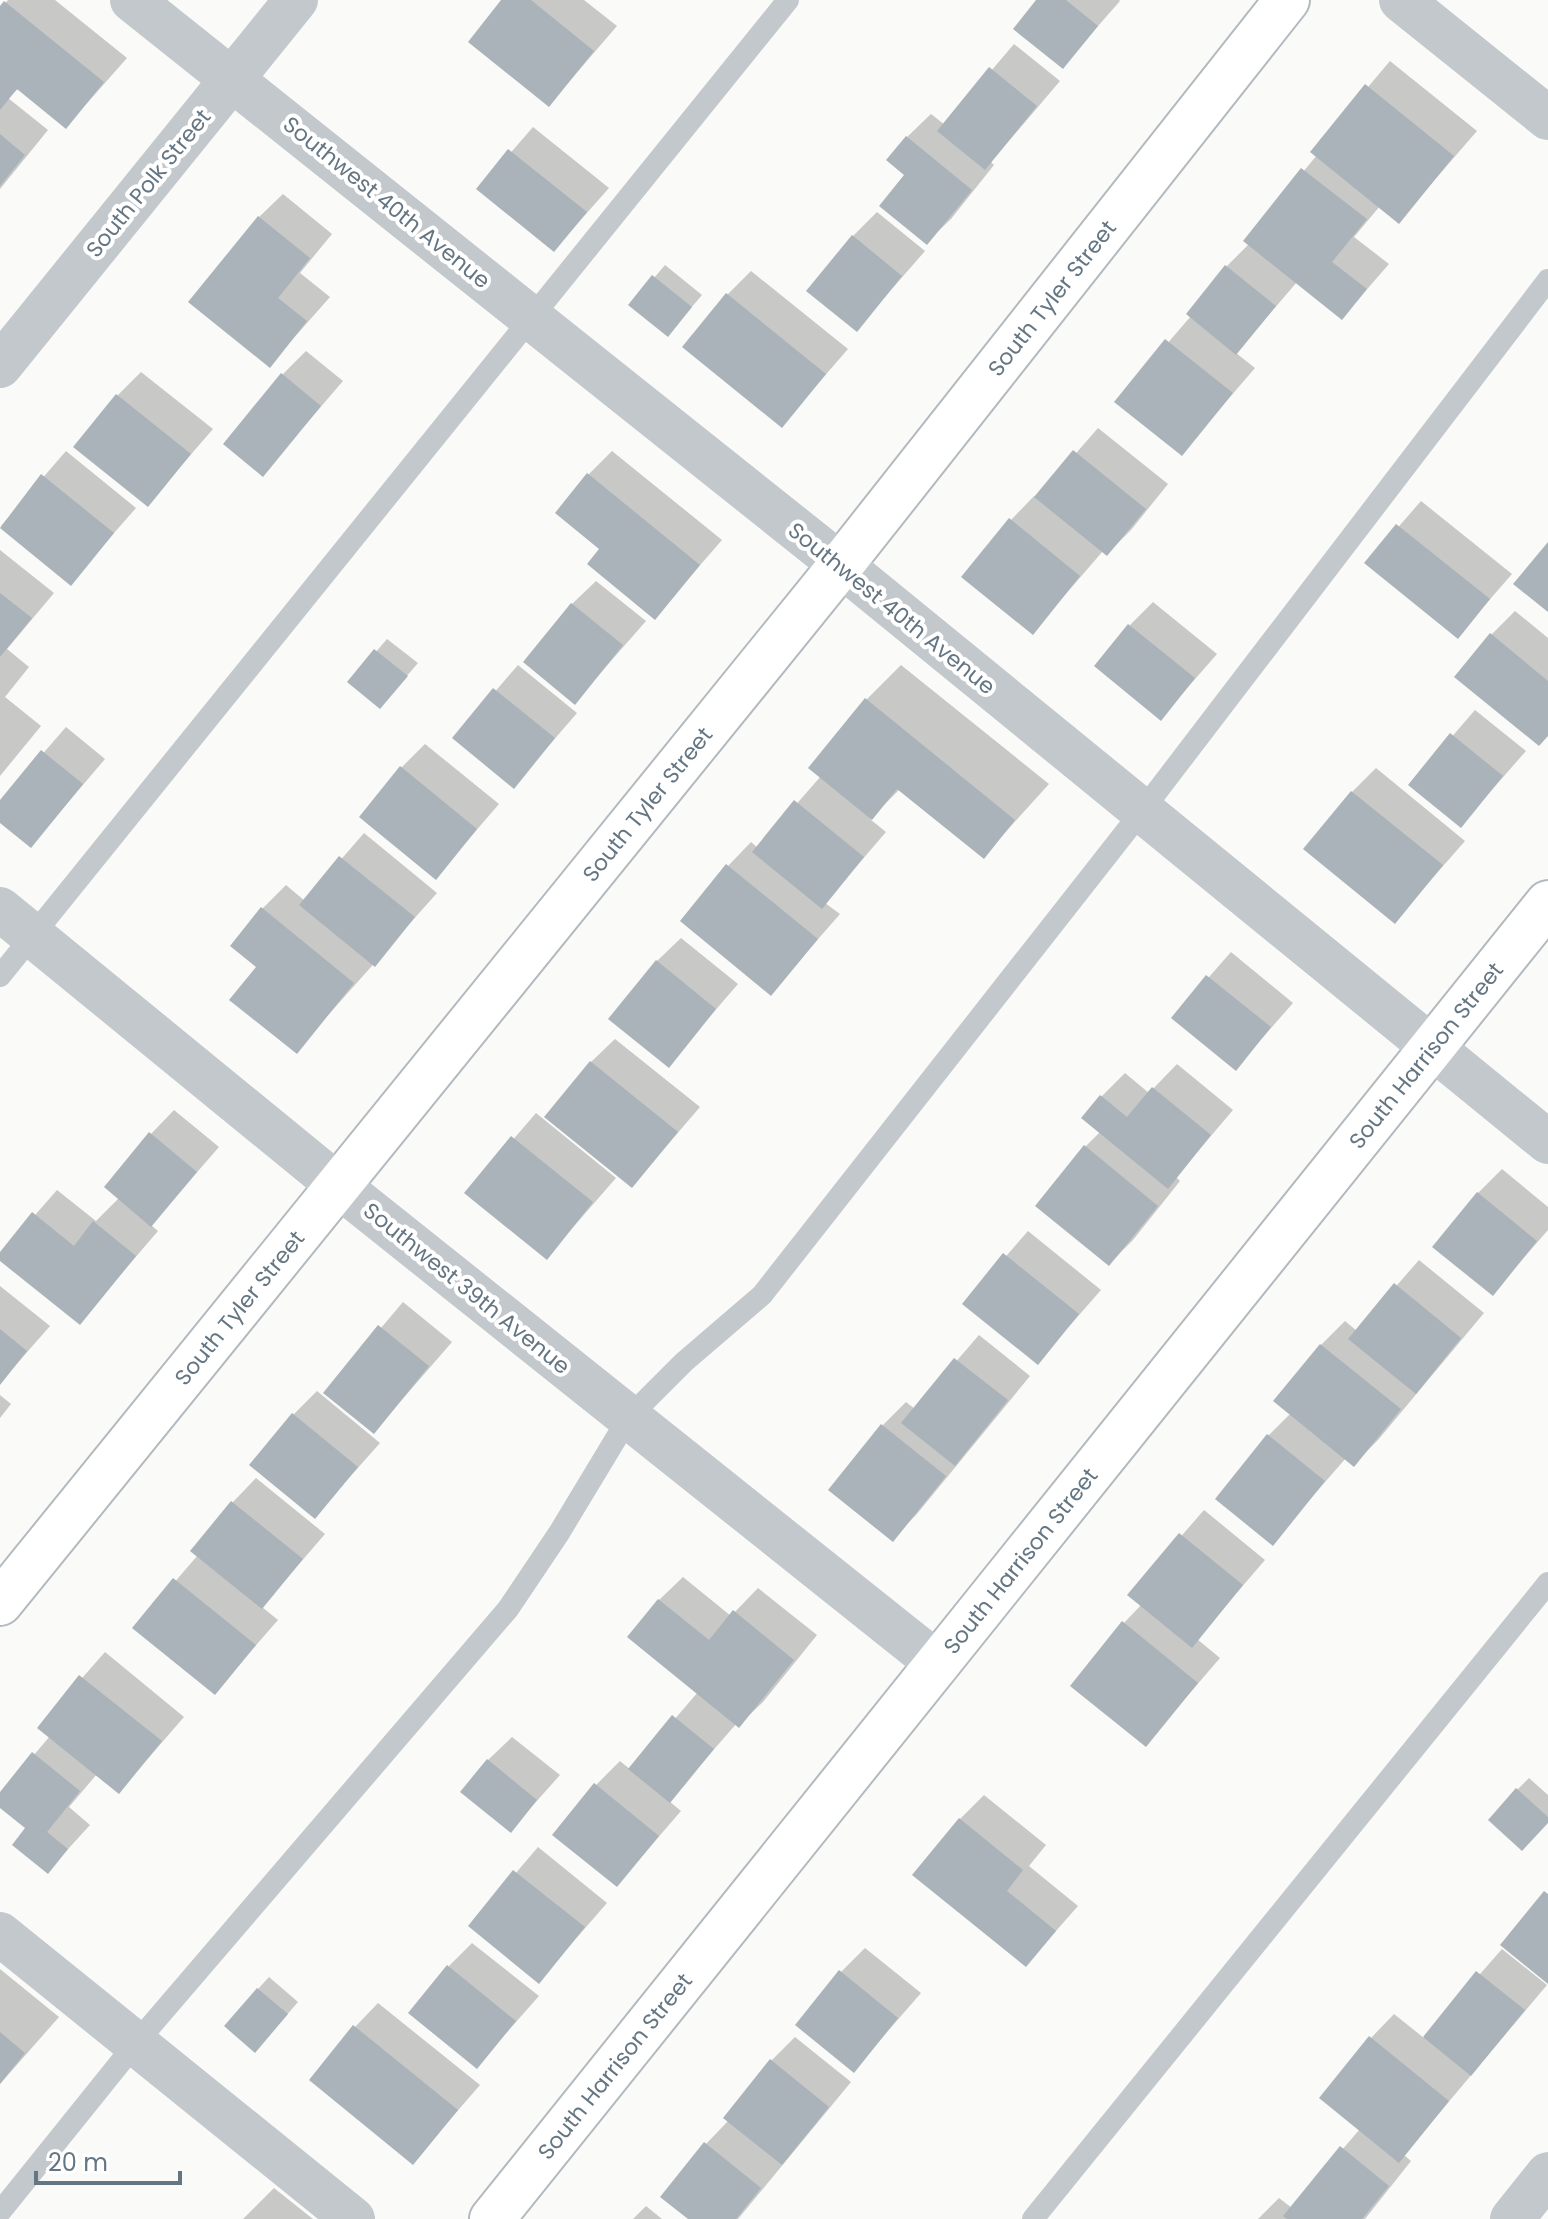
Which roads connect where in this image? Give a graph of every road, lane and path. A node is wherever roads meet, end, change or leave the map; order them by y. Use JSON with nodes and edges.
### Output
{"nodes":[{"id":1,"x":132,"y":0,"type":"edge"},
{"id":2,"x":296,"y":0,"type":"edge"},
{"id":3,"x":788,"y":0,"type":"edge"},
{"id":4,"x":1287,"y":0,"type":"edge"},
{"id":5,"x":1401,"y":0,"type":"edge"},
{"id":6,"x":232,"y":79,"type":"junction"},
{"id":7,"x":1548,"y":118,"type":"edge"},
{"id":8,"x":1548,"y":280,"type":"edge"},
{"id":9,"x":530,"y":316,"type":"junction"},
{"id":10,"x":0,"y":366,"type":"edge"},
{"id":11,"x":841,"y":565,"type":"junction"},
{"id":12,"x":1142,"y":811,"type":"junction"},
{"id":13,"x":1548,"y":903,"type":"edge"},
{"id":14,"x":16,"y":922,"type":"edge"},
{"id":15,"x":0,"y":976,"type":"edge"},
{"id":16,"x":1432,"y":1048,"type":"junction"},
{"id":17,"x":1548,"y":1142,"type":"edge"},
{"id":18,"x":340,"y":1187,"type":"junction"},
{"id":19,"x":629,"y":1417,"type":"junction"},
{"id":20,"x":1548,"y":1583,"type":"edge"},
{"id":21,"x":0,"y":1603,"type":"edge"},
{"id":22,"x":938,"y":1664,"type":"junction"},
{"id":23,"x":0,"y":1934,"type":"edge"},
{"id":24,"x":136,"y":2043,"type":"junction"},
{"id":25,"x":1548,"y":2174,"type":"edge"},
{"id":26,"x":0,"y":2212,"type":"edge"},
{"id":27,"x":353,"y":2219,"type":"edge"},
{"id":28,"x":492,"y":2219,"type":"edge"},
{"id":29,"x":1033,"y":2219,"type":"edge"},
{"id":30,"x":1512,"y":2219,"type":"edge"}],
"edges":[{"from":1,"to":6,"type":"street","name":"Southwest 40th Avenue"},
{"from":2,"to":6,"type":"street","name":"South Polk Street"},
{"from":3,"to":9,"type":"lane"},
{"from":4,"to":11,"type":"main road","name":"South Tyler Street"},
{"from":5,"to":7,"type":"street"},
{"from":6,"to":9,"type":"street","name":"Southwest 40th Avenue"},
{"from":6,"to":10,"type":"street","name":"South Polk Street"},
{"from":8,"to":12,"type":"lane"},
{"from":9,"to":11,"type":"street","name":"Southwest 40th Avenue"},
{"from":9,"to":14,"type":"lane"},
{"from":11,"to":12,"type":"street","name":"Southwest 40th Avenue"},
{"from":11,"to":18,"type":"main road","name":"South Tyler Street"},
{"from":12,"to":16,"type":"street","name":"Southwest 40th Avenue"},
{"from":12,"to":19,"type":"lane"},
{"from":13,"to":16,"type":"main road","name":"South Harrison Street"},
{"from":14,"to":15,"type":"lane"},
{"from":14,"to":18,"type":"street","name":"Southwest 39th Avenue"},
{"from":16,"to":17,"type":"street","name":"Southwest 40th Avenue"},
{"from":16,"to":22,"type":"main road","name":"South Harrison Street"},
{"from":18,"to":19,"type":"street","name":"Southwest 39th Avenue"},
{"from":18,"to":21,"type":"main road","name":"South Tyler Street"},
{"from":19,"to":22,"type":"street","name":"Southwest 39th Avenue"},
{"from":19,"to":24,"type":"lane"},
{"from":20,"to":29,"type":"lane"},
{"from":22,"to":28,"type":"main road","name":"South Harrison Street"},
{"from":23,"to":24,"type":"street"},
{"from":24,"to":26,"type":"lane"},
{"from":24,"to":27,"type":"street"},
{"from":25,"to":30,"type":"street"}]}
